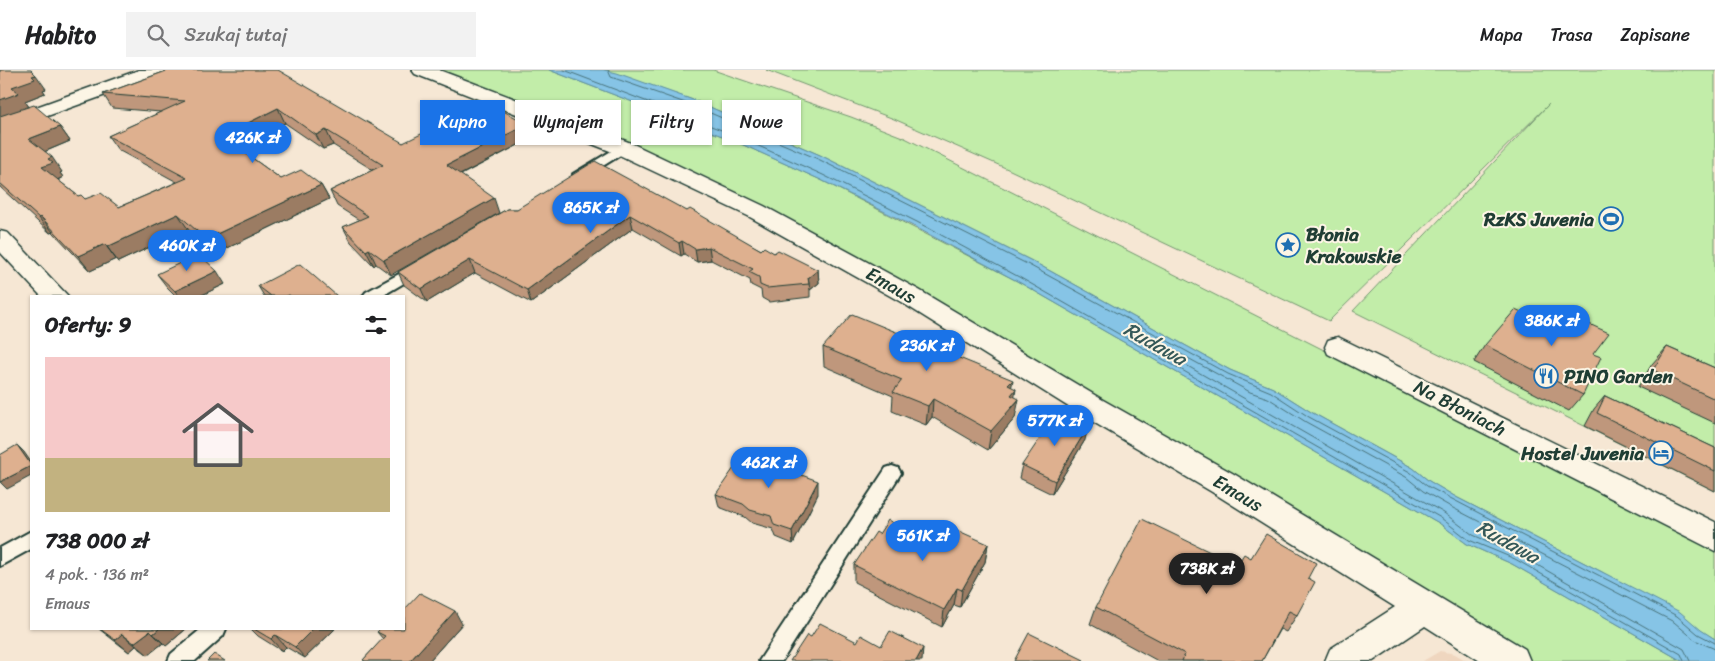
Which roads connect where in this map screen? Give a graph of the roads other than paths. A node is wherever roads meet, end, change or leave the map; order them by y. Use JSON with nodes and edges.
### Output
{"nodes":[{"id":1,"x":157,"y":70,"type":"edge"},
{"id":2,"x":422,"y":70,"type":"edge"},
{"id":3,"x":0,"y":128,"type":"edge"},
{"id":4,"x":623,"y":148,"type":"junction"},
{"id":5,"x":564,"y":183,"type":"edge"},
{"id":6,"x":0,"y":238,"type":"edge"},
{"id":7,"x":430,"y":262,"type":"edge"},
{"id":8,"x":54,"y":295,"type":"edge"},
{"id":9,"x":373,"y":295,"type":"edge"},
{"id":10,"x":1338,"y":347,"type":"dead end"},
{"id":11,"x":892,"y":474,"type":"dead end"},
{"id":12,"x":1715,"y":537,"type":"edge"},
{"id":13,"x":30,"y":539,"type":"edge"},
{"id":14,"x":0,"y":558,"type":"edge"},
{"id":15,"x":1425,"y":607,"type":"junction"},
{"id":16,"x":215,"y":630,"type":"edge"},
{"id":17,"x":179,"y":661,"type":"edge"},
{"id":18,"x":770,"y":661,"type":"edge"},
{"id":19,"x":1343,"y":661,"type":"edge"},
{"id":20,"x":1512,"y":661,"type":"edge"}],
"edges":[{"from":1,"to":3,"type":"street"},
{"from":2,"to":4,"type":"street","name":"Emaus"},
{"from":4,"to":5,"type":"lane"},
{"from":4,"to":15,"type":"street","name":"Emaus"},
{"from":6,"to":8,"type":"street"},
{"from":7,"to":9,"type":"lane"},
{"from":10,"to":12,"type":"street","name":"Na Błoniach"},
{"from":11,"to":18,"type":"lane"},
{"from":13,"to":14,"type":"lane"},
{"from":15,"to":19,"type":"street"},
{"from":15,"to":20,"type":"street","name":"Emaus"},
{"from":16,"to":17,"type":"lane"}]}
